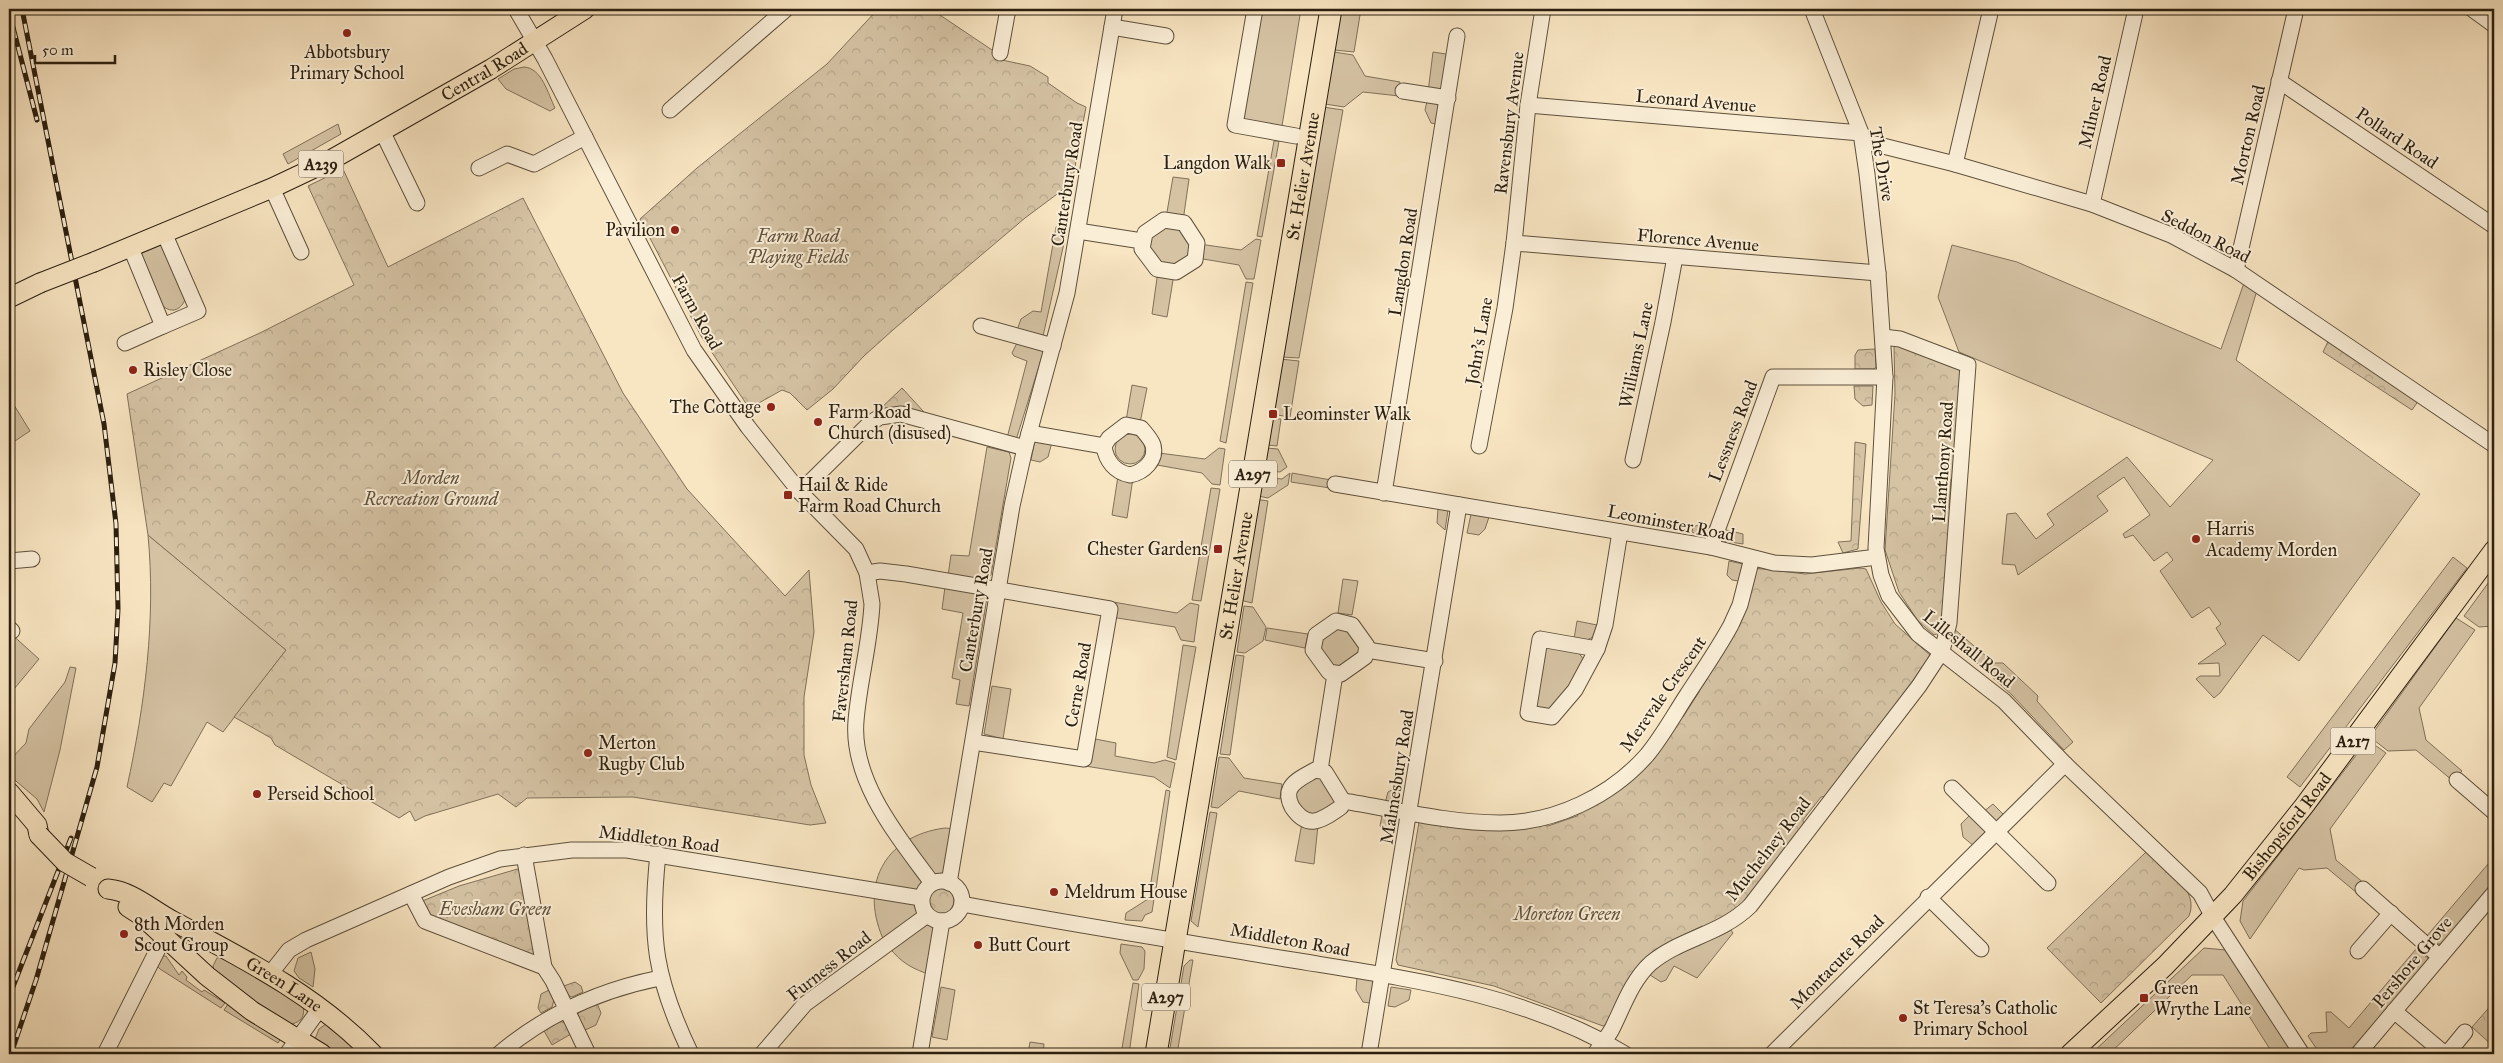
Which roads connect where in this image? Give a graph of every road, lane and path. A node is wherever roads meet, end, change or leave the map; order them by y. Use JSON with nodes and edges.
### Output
{"nodes":[{"id":1,"x":516,"y":9,"type":"edge"},
{"id":2,"x":585,"y":9,"type":"edge"},
{"id":3,"x":786,"y":9,"type":"edge"},
{"id":4,"x":1008,"y":9,"type":"edge"},
{"id":5,"x":1115,"y":9,"type":"edge"},
{"id":6,"x":1255,"y":9,"type":"edge"},
{"id":7,"x":1316,"y":9,"type":"edge"},
{"id":8,"x":1331,"y":9,"type":"edge"},
{"id":9,"x":1543,"y":9,"type":"edge"},
{"id":10,"x":1812,"y":9,"type":"edge"},
{"id":11,"x":1991,"y":9,"type":"edge"},
{"id":12,"x":2136,"y":9,"type":"edge"},
{"id":13,"x":2296,"y":9,"type":"edge"},
{"id":14,"x":2472,"y":9,"type":"edge"},
{"id":15,"x":2494,"y":26,"type":"edge"},
{"id":16,"x":1112,"y":27,"type":"junction"},
{"id":17,"x":1166,"y":36,"type":"dead end"},
{"id":18,"x":1457,"y":36,"type":"dead end"},
{"id":19,"x":535,"y":41,"type":"junction"},
{"id":20,"x":1000,"y":54,"type":"dead end"},
{"id":21,"x":2280,"y":81,"type":"junction"},
{"id":22,"x":1403,"y":91,"type":"dead end"},
{"id":23,"x":1448,"y":98,"type":"junction"},
{"id":24,"x":1528,"y":104,"type":"junction"},
{"id":25,"x":670,"y":110,"type":"dead end"},
{"id":26,"x":382,"y":131,"type":"junction"},
{"id":27,"x":1296,"y":136,"type":"junction"},
{"id":28,"x":585,"y":137,"type":"junction"},
{"id":29,"x":1862,"y":137,"type":"junction"},
{"id":30,"x":1955,"y":164,"type":"junction"},
{"id":31,"x":479,"y":168,"type":"dead end"},
{"id":32,"x":272,"y":188,"type":"junction"},
{"id":33,"x":417,"y":203,"type":"dead end"},
{"id":34,"x":2092,"y":204,"type":"junction"},
{"id":35,"x":2494,"y":226,"type":"edge"},
{"id":36,"x":1078,"y":231,"type":"junction"},
{"id":37,"x":164,"y":233,"type":"junction"},
{"id":38,"x":1142,"y":242,"type":"dead end"},
{"id":39,"x":1514,"y":243,"type":"junction"},
{"id":40,"x":130,"y":246,"type":"junction"},
{"id":41,"x":302,"y":252,"type":"dead end"},
{"id":42,"x":1675,"y":257,"type":"junction"},
{"id":43,"x":2236,"y":270,"type":"junction"},
{"id":44,"x":1878,"y":273,"type":"junction"},
{"id":45,"x":9,"y":298,"type":"edge"},
{"id":46,"x":163,"y":326,"type":"junction"},
{"id":47,"x":980,"y":326,"type":"dead end"},
{"id":48,"x":1883,"y":337,"type":"junction"},
{"id":49,"x":125,"y":343,"type":"dead end"},
{"id":50,"x":1053,"y":346,"type":"junction"},
{"id":51,"x":1885,"y":377,"type":"junction"},
{"id":52,"x":1029,"y":433,"type":"junction"},
{"id":53,"x":2494,"y":444,"type":"edge"},
{"id":54,"x":1104,"y":446,"type":"dead end"},
{"id":55,"x":1479,"y":446,"type":"dead end"},
{"id":56,"x":1025,"y":448,"type":"junction"},
{"id":57,"x":1633,"y":460,"type":"dead end"},
{"id":58,"x":1335,"y":484,"type":"dead end"},
{"id":59,"x":800,"y":492,"type":"junction"},
{"id":60,"x":1384,"y":493,"type":"junction"},
{"id":61,"x":1458,"y":505,"type":"junction"},
{"id":62,"x":1620,"y":532,"type":"junction"},
{"id":63,"x":1711,"y":547,"type":"junction"},
{"id":64,"x":2494,"y":550,"type":"edge"},
{"id":65,"x":1877,"y":557,"type":"junction"},
{"id":66,"x":1752,"y":558,"type":"junction"},
{"id":67,"x":32,"y":559,"type":"dead end"},
{"id":68,"x":9,"y":562,"type":"edge"},
{"id":69,"x":867,"y":573,"type":"junction"},
{"id":70,"x":999,"y":590,"type":"junction"},
{"id":71,"x":1597,"y":649,"type":"junction"},
{"id":72,"x":1367,"y":650,"type":"junction"},
{"id":73,"x":1942,"y":651,"type":"junction"},
{"id":74,"x":1435,"y":661,"type":"junction"},
{"id":75,"x":1335,"y":674,"type":"junction"},
{"id":76,"x":973,"y":742,"type":"junction"},
{"id":77,"x":2065,"y":764,"type":"junction"},
{"id":78,"x":1320,"y":770,"type":"junction"},
{"id":79,"x":2457,"y":780,"type":"dead end"},
{"id":80,"x":1952,"y":788,"type":"dead end"},
{"id":81,"x":9,"y":792,"type":"edge"},
{"id":82,"x":1343,"y":800,"type":"junction"},
{"id":83,"x":9,"y":812,"type":"edge"},
{"id":84,"x":1410,"y":812,"type":"junction"},
{"id":85,"x":2494,"y":812,"type":"edge"},
{"id":86,"x":1996,"y":831,"type":"junction"},
{"id":87,"x":39,"y":834,"type":"junction"},
{"id":88,"x":658,"y":854,"type":"junction"},
{"id":89,"x":524,"y":855,"type":"junction"},
{"id":90,"x":932,"y":883,"type":"junction"},
{"id":91,"x":949,"y":883,"type":"junction"},
{"id":92,"x":2048,"y":883,"type":"dead end"},
{"id":93,"x":2363,"y":889,"type":"dead end"},
{"id":94,"x":2494,"y":893,"type":"edge"},
{"id":95,"x":411,"y":894,"type":"junction"},
{"id":96,"x":1928,"y":897,"type":"junction"},
{"id":97,"x":922,"y":898,"type":"junction"},
{"id":98,"x":962,"y":904,"type":"junction"},
{"id":99,"x":2391,"y":913,"type":"junction"},
{"id":100,"x":926,"y":916,"type":"junction"},
{"id":101,"x":2213,"y":917,"type":"junction"},
{"id":102,"x":942,"y":922,"type":"junction"},
{"id":103,"x":168,"y":928,"type":"junction"},
{"id":104,"x":1169,"y":939,"type":"junction"},
{"id":105,"x":1981,"y":949,"type":"dead end"},
{"id":106,"x":224,"y":950,"type":"junction"},
{"id":107,"x":2358,"y":950,"type":"dead end"},
{"id":108,"x":2440,"y":957,"type":"junction"},
{"id":109,"x":544,"y":967,"type":"junction"},
{"id":110,"x":270,"y":974,"type":"junction"},
{"id":111,"x":1382,"y":975,"type":"junction"},
{"id":112,"x":207,"y":976,"type":"junction"},
{"id":113,"x":660,"y":978,"type":"junction"},
{"id":114,"x":321,"y":1007,"type":"junction"},
{"id":115,"x":565,"y":1009,"type":"junction"},
{"id":116,"x":2394,"y":1011,"type":"junction"},
{"id":117,"x":2465,"y":1032,"type":"dead end"},
{"id":118,"x":298,"y":1038,"type":"junction"},
{"id":119,"x":1599,"y":1048,"type":"edge"},
{"id":120,"x":106,"y":1054,"type":"edge"},
{"id":121,"x":287,"y":1054,"type":"edge"},
{"id":122,"x":322,"y":1054,"type":"edge"},
{"id":123,"x":373,"y":1054,"type":"edge"},
{"id":124,"x":499,"y":1054,"type":"edge"},
{"id":125,"x":588,"y":1054,"type":"edge"},
{"id":126,"x":691,"y":1054,"type":"edge"},
{"id":127,"x":762,"y":1054,"type":"edge"},
{"id":128,"x":920,"y":1054,"type":"edge"},
{"id":129,"x":1143,"y":1054,"type":"edge"},
{"id":130,"x":1156,"y":1054,"type":"edge"},
{"id":131,"x":1369,"y":1054,"type":"edge"},
{"id":132,"x":1625,"y":1054,"type":"edge"},
{"id":133,"x":1772,"y":1054,"type":"edge"},
{"id":134,"x":2070,"y":1054,"type":"edge"},
{"id":135,"x":2302,"y":1054,"type":"edge"},
{"id":136,"x":2358,"y":1054,"type":"edge"},
{"id":137,"x":2446,"y":1054,"type":"edge"}],
"edges":[{"from":1,"to":19,"type":"street","name":"Farm Road"},
{"from":2,"to":19,"type":"main road","name":"Central Road","number":"A239"},
{"from":3,"to":25,"type":"street"},
{"from":4,"to":20,"type":"street"},
{"from":5,"to":16,"type":"street","name":"Canterbury Road"},
{"from":6,"to":27,"type":"street","name":"St. Helier Avenue"},
{"from":7,"to":27,"type":"highway","name":"St. Helier Avenue","number":"A297"},
{"from":8,"to":104,"type":"highway","name":"St. Helier Avenue","number":"A297"},
{"from":9,"to":24,"type":"street","name":"Ravensbury Avenue"},
{"from":10,"to":29,"type":"street","name":"The Drive"},
{"from":11,"to":30,"type":"street"},
{"from":12,"to":34,"type":"street","name":"Milner Road"},
{"from":13,"to":21,"type":"street","name":"Morton Road"},
{"from":14,"to":15,"type":"street"},
{"from":16,"to":17,"type":"street"},
{"from":16,"to":36,"type":"street","name":"Canterbury Road"},
{"from":18,"to":23,"type":"street","name":"Langdon Road"},
{"from":19,"to":26,"type":"main road","name":"Central Road","number":"A239"},
{"from":19,"to":28,"type":"street","name":"Farm Road"},
{"from":21,"to":35,"type":"street","name":"Pollard Road"},
{"from":21,"to":43,"type":"street","name":"Morton Road"},
{"from":22,"to":23,"type":"street"},
{"from":23,"to":60,"type":"street","name":"Langdon Road"},
{"from":24,"to":29,"type":"street","name":"Leonard Avenue"},
{"from":24,"to":39,"type":"street","name":"Ravensbury Avenue"},
{"from":26,"to":32,"type":"main road","name":"Central Road","number":"A239"},
{"from":26,"to":33,"type":"street"},
{"from":27,"to":104,"type":"highway","name":"St. Helier Avenue","number":"A297"},
{"from":28,"to":31,"type":"street"},
{"from":28,"to":59,"type":"street","name":"Farm Road"},
{"from":29,"to":30,"type":"street","name":"Seddon Road"},
{"from":29,"to":44,"type":"street","name":"The Drive"},
{"from":30,"to":34,"type":"street","name":"Seddon Road"},
{"from":32,"to":37,"type":"main road","name":"Central Road","number":"A239"},
{"from":32,"to":41,"type":"street"},
{"from":34,"to":43,"type":"street","name":"Seddon Road"},
{"from":36,"to":38,"type":"street"},
{"from":36,"to":50,"type":"street","name":"Canterbury Road"},
{"from":37,"to":40,"type":"main road","name":"Central Road","number":"A239"},
{"from":37,"to":46,"type":"street"},
{"from":39,"to":42,"type":"street","name":"Florence Avenue"},
{"from":39,"to":55,"type":"street","name":"John's Lane"},
{"from":40,"to":45,"type":"main road","name":"Central Road","number":"A239","bridge":true},
{"from":40,"to":46,"type":"street"},
{"from":42,"to":44,"type":"street","name":"Florence Avenue"},
{"from":42,"to":57,"type":"street","name":"Williams Lane"},
{"from":43,"to":53,"type":"street","name":"Seddon Road"},
{"from":44,"to":48,"type":"street","name":"Lilleshall Road"},
{"from":46,"to":49,"type":"street"},
{"from":47,"to":50,"type":"street"},
{"from":48,"to":51,"type":"street","name":"Lilleshall Road"},
{"from":48,"to":73,"type":"street","name":"Llanthony Road"},
{"from":50,"to":52,"type":"street","name":"Canterbury Road"},
{"from":51,"to":63,"type":"street","name":"Lessness Road"},
{"from":51,"to":65,"type":"street","name":"Lilleshall Road"},
{"from":52,"to":54,"type":"street"},
{"from":52,"to":56,"type":"street","name":"Canterbury Road"},
{"from":56,"to":59,"type":"street"},
{"from":56,"to":70,"type":"street","name":"Canterbury Road"},
{"from":58,"to":60,"type":"street"},
{"from":59,"to":69,"type":"street","name":"Farm Road"},
{"from":60,"to":61,"type":"street"},
{"from":61,"to":62,"type":"street","name":"Leominster Road"},
{"from":61,"to":74,"type":"street","name":"Malmesbury Road"},
{"from":62,"to":63,"type":"street","name":"Leominster Road"},
{"from":62,"to":71,"type":"street"},
{"from":63,"to":66,"type":"street","name":"Leominster Road"},
{"from":64,"to":101,"type":"main road","name":"Bishopsford Road","number":"A217"},
{"from":65,"to":66,"type":"street","name":"Leominster Road"},
{"from":65,"to":73,"type":"street","name":"Lilleshall Road"},
{"from":66,"to":84,"type":"street","name":"Merevale Crescent"},
{"from":67,"to":68,"type":"street"},
{"from":69,"to":70,"type":"street"},
{"from":69,"to":90,"type":"street","name":"Faversham Road"},
{"from":70,"to":76,"type":"street","name":"Canterbury Road"},
{"from":70,"to":76,"type":"street","name":"Cerne Road"},
{"from":71,"to":71,"type":"street"},
{"from":72,"to":74,"type":"street"},
{"from":72,"to":75,"type":"street"},
{"from":72,"to":75,"type":"street"},
{"from":73,"to":77,"type":"street","name":"Lilleshall Road"},
{"from":73,"to":119,"type":"street","name":"Muchelney Road"},
{"from":74,"to":84,"type":"street","name":"Malmesbury Road"},
{"from":75,"to":78,"type":"street"},
{"from":76,"to":91,"type":"street","name":"Canterbury Road"},
{"from":77,"to":86,"type":"street","name":"Montacute Road"},
{"from":77,"to":101,"type":"street","name":"Lilleshall Road"},
{"from":78,"to":82,"type":"street"},
{"from":78,"to":82,"type":"street"},
{"from":79,"to":85,"type":"street"},
{"from":80,"to":86,"type":"street"},
{"from":81,"to":87,"type":"main road"},
{"from":82,"to":84,"type":"street","name":"Merevale Crescent"},
{"from":83,"to":87,"type":"main road"},
{"from":84,"to":111,"type":"street","name":"Malmesbury Road"},
{"from":86,"to":92,"type":"street"},
{"from":86,"to":96,"type":"street","name":"Montacute Road"},
{"from":87,"to":103,"type":"main road","name":"Green Lane","bridge":true},
{"from":88,"to":89,"type":"street","name":"Middleton Road"},
{"from":88,"to":97,"type":"street","name":"Middleton Road"},
{"from":88,"to":113,"type":"street"},
{"from":89,"to":95,"type":"street","name":"Middleton Road"},
{"from":89,"to":109,"type":"street"},
{"from":90,"to":91,"type":"street"},
{"from":90,"to":97,"type":"street"},
{"from":91,"to":98,"type":"street"},
{"from":93,"to":99,"type":"street"},
{"from":94,"to":108,"type":"street","name":"Pershore Grove"},
{"from":95,"to":109,"type":"street"},
{"from":95,"to":110,"type":"street","name":"Middleton Road"},
{"from":96,"to":105,"type":"street"},
{"from":96,"to":133,"type":"street","name":"Montacute Road"},
{"from":97,"to":100,"type":"street"},
{"from":98,"to":102,"type":"street"},
{"from":98,"to":104,"type":"street","name":"Middleton Road"},
{"from":99,"to":107,"type":"street"},
{"from":99,"to":108,"type":"street"},
{"from":100,"to":102,"type":"street"},
{"from":100,"to":127,"type":"street","name":"Furness Road"},
{"from":101,"to":134,"type":"main road","name":"Bishopsford Road","number":"A217"},
{"from":101,"to":135,"type":"street"},
{"from":102,"to":128,"type":"street"},
{"from":103,"to":106,"type":"main road","name":"Green Lane"},
{"from":103,"to":112,"type":"main road","name":"Green Lane"},
{"from":103,"to":120,"type":"street"},
{"from":104,"to":111,"type":"street","name":"Middleton Road"},
{"from":104,"to":129,"type":"highway","name":"St. Helier Avenue"},
{"from":104,"to":130,"type":"highway","name":"St. Helier Avenue","number":"A297"},
{"from":106,"to":110,"type":"main road","name":"Green Lane"},
{"from":106,"to":112,"type":"main road"},
{"from":108,"to":116,"type":"street","name":"Pershore Grove"},
{"from":109,"to":115,"type":"street"},
{"from":110,"to":114,"type":"main road","name":"Green Lane"},
{"from":111,"to":119,"type":"street","name":"Middleton Road"},
{"from":111,"to":131,"type":"street","name":"Malmesbury Road"},
{"from":112,"to":118,"type":"main road","name":"Green Lane"},
{"from":113,"to":115,"type":"street"},
{"from":113,"to":126,"type":"street"},
{"from":114,"to":118,"type":"street"},
{"from":114,"to":123,"type":"main road","name":"Green Lane"},
{"from":115,"to":124,"type":"street"},
{"from":115,"to":125,"type":"street"},
{"from":116,"to":136,"type":"street","name":"Pershore Grove"},
{"from":116,"to":137,"type":"street"},
{"from":117,"to":137,"type":"street"},
{"from":118,"to":121,"type":"street"},
{"from":118,"to":122,"type":"main road","name":"Green Lane"},
{"from":119,"to":132,"type":"street","name":"Middleton Road"}]}
